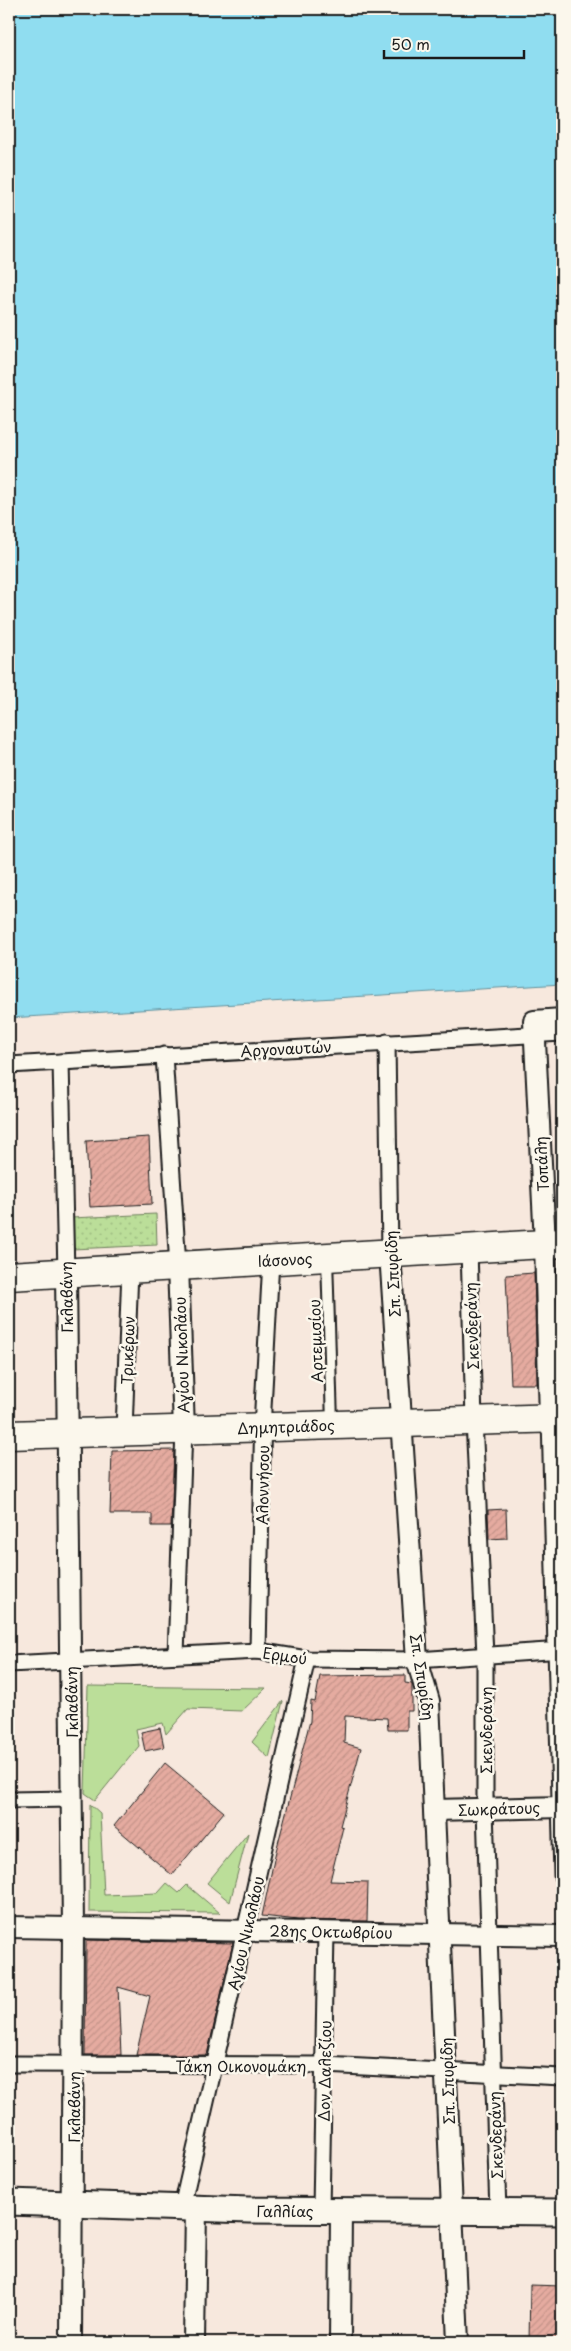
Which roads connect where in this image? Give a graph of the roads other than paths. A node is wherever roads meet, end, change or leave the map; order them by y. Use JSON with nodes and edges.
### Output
{"nodes":[{"id":1,"x":562,"y":1019,"type":"edge"},
{"id":2,"x":534,"y":1028,"type":"junction"},
{"id":3,"x":562,"y":1033,"type":"edge"},
{"id":4,"x":387,"y":1042,"type":"junction"},
{"id":5,"x":164,"y":1055,"type":"junction"},
{"id":6,"x":62,"y":1062,"type":"junction"},
{"id":7,"x":9,"y":1065,"type":"edge"},
{"id":8,"x":554,"y":1244,"type":"edge"},
{"id":9,"x":468,"y":1249,"type":"junction"},
{"id":10,"x":390,"y":1253,"type":"junction"},
{"id":11,"x":327,"y":1257,"type":"junction"},
{"id":12,"x":271,"y":1260,"type":"junction"},
{"id":13,"x":178,"y":1266,"type":"junction"},
{"id":14,"x":130,"y":1269,"type":"junction"},
{"id":15,"x":66,"y":1273,"type":"junction"},
{"id":16,"x":9,"y":1276,"type":"edge"},
{"id":17,"x":556,"y":1418,"type":"edge"},
{"id":18,"x":474,"y":1420,"type":"junction"},
{"id":19,"x":400,"y":1423,"type":"junction"},
{"id":20,"x":332,"y":1425,"type":"junction"},
{"id":21,"x":263,"y":1427,"type":"junction"},
{"id":22,"x":184,"y":1430,"type":"junction"},
{"id":23,"x":124,"y":1431,"type":"junction"},
{"id":24,"x":68,"y":1433,"type":"junction"},
{"id":25,"x":9,"y":1435,"type":"edge"},
{"id":26,"x":258,"y":1651,"type":"junction"},
{"id":27,"x":560,"y":1651,"type":"edge"},
{"id":28,"x":176,"y":1655,"type":"junction"},
{"id":29,"x":485,"y":1656,"type":"junction"},
{"id":30,"x":307,"y":1660,"type":"junction"},
{"id":31,"x":417,"y":1660,"type":"junction"},
{"id":32,"x":70,"y":1661,"type":"junction"},
{"id":33,"x":9,"y":1664,"type":"edge"},
{"id":34,"x":72,"y":1799,"type":"junction"},
{"id":35,"x":9,"y":1800,"type":"edge"},
{"id":36,"x":561,"y":1807,"type":"edge"},
{"id":37,"x":485,"y":1809,"type":"junction"},
{"id":38,"x":435,"y":1810,"type":"junction"},
{"id":39,"x":562,"y":1876,"type":"edge"},
{"id":40,"x":9,"y":1927,"type":"edge"},
{"id":41,"x":73,"y":1927,"type":"junction"},
{"id":42,"x":246,"y":1930,"type":"junction"},
{"id":43,"x":326,"y":1932,"type":"junction"},
{"id":44,"x":441,"y":1933,"type":"junction"},
{"id":45,"x":489,"y":1934,"type":"junction"},
{"id":46,"x":562,"y":1936,"type":"edge"},
{"id":47,"x":9,"y":2064,"type":"edge"},
{"id":48,"x":73,"y":2064,"type":"junction"},
{"id":49,"x":215,"y":2064,"type":"junction"},
{"id":50,"x":324,"y":2065,"type":"junction"},
{"id":51,"x":446,"y":2070,"type":"junction"},
{"id":52,"x":493,"y":2074,"type":"junction"},
{"id":53,"x":562,"y":2077,"type":"edge"},
{"id":54,"x":9,"y":2202,"type":"edge"},
{"id":55,"x":72,"y":2204,"type":"junction"},
{"id":56,"x":189,"y":2208,"type":"junction"},
{"id":57,"x":331,"y":2210,"type":"junction"},
{"id":58,"x":453,"y":2212,"type":"junction"},
{"id":59,"x":498,"y":2212,"type":"junction"},
{"id":60,"x":562,"y":2212,"type":"edge"},
{"id":61,"x":71,"y":2342,"type":"edge"},
{"id":62,"x":194,"y":2342,"type":"edge"},
{"id":63,"x":340,"y":2342,"type":"edge"},
{"id":64,"x":458,"y":2342,"type":"edge"}],
"edges":[{"from":1,"to":2,"type":"street","name":"Αργοναυτών"},
{"from":2,"to":3,"type":"street","name":"Αργοναυτών"},
{"from":2,"to":4,"type":"street","name":"Αργοναυτών"},
{"from":2,"to":8,"type":"street","name":"Τοπάλη"},
{"from":4,"to":5,"type":"street","name":"Αργοναυτών"},
{"from":4,"to":10,"type":"street","name":"Σπ. Σπυρίδη"},
{"from":5,"to":6,"type":"street","name":"Αργοναυτών"},
{"from":5,"to":13,"type":"street","name":"Αγίου Νικολάου"},
{"from":6,"to":7,"type":"street","name":"Αργοναυτών"},
{"from":6,"to":15,"type":"street","name":"Γκλαβάνη"},
{"from":8,"to":9,"type":"main road","name":"Ιάσονος"},
{"from":8,"to":17,"type":"street","name":"Τοπάλη"},
{"from":9,"to":10,"type":"main road","name":"Ιάσονος"},
{"from":9,"to":18,"type":"street","name":"Σκενδεράνη"},
{"from":10,"to":11,"type":"main road","name":"Ιάσονος"},
{"from":10,"to":19,"type":"street","name":"Σπ. Σπυρίδη"},
{"from":11,"to":12,"type":"main road","name":"Ιάσονος"},
{"from":11,"to":20,"type":"lane","name":"Αρτεμισίου"},
{"from":12,"to":13,"type":"main road","name":"Ιάσονος"},
{"from":12,"to":21,"type":"street","name":"Αλοννήσου"},
{"from":13,"to":14,"type":"main road","name":"Ιάσονος"},
{"from":13,"to":22,"type":"street","name":"Αγίου Νικολάου"},
{"from":14,"to":15,"type":"main road","name":"Ιάσονος"},
{"from":14,"to":23,"type":"street","name":"Τρικέρων"},
{"from":15,"to":16,"type":"main road","name":"Ιάσονος"},
{"from":15,"to":24,"type":"street","name":"Γκλαβάνη"},
{"from":17,"to":18,"type":"main road","name":"Δημητριάδος"},
{"from":17,"to":27,"type":"street","name":"Τοπάλη"},
{"from":18,"to":19,"type":"main road","name":"Δημητριάδος"},
{"from":18,"to":29,"type":"street","name":"Σκενδεράνη"},
{"from":19,"to":20,"type":"main road","name":"Δημητριάδος"},
{"from":19,"to":31,"type":"street","name":"Σπ. Σπυρίδη"},
{"from":20,"to":21,"type":"main road","name":"Δημητριάδος"},
{"from":21,"to":22,"type":"main road","name":"Δημητριάδος"},
{"from":21,"to":26,"type":"street","name":"Αλοννήσου"},
{"from":22,"to":23,"type":"main road","name":"Δημητριάδος"},
{"from":22,"to":28,"type":"street","name":"Αγίου Νικολάου"},
{"from":23,"to":24,"type":"main road","name":"Δημητριάδος"},
{"from":24,"to":25,"type":"main road","name":"Δημητριάδος"},
{"from":24,"to":32,"type":"street","name":"Γκλαβάνη"},
{"from":26,"to":28,"type":"street","name":"Ερμού"},
{"from":26,"to":30,"type":"street","name":"Ερμού"},
{"from":27,"to":29,"type":"street","name":"Ερμού"},
{"from":27,"to":36,"type":"street","name":"Τοπάλη"},
{"from":28,"to":32,"type":"street","name":"Ερμού"},
{"from":29,"to":31,"type":"street","name":"Ερμού"},
{"from":29,"to":37,"type":"street","name":"Σκενδεράνη"},
{"from":30,"to":31,"type":"street","name":"Ερμού"},
{"from":30,"to":42,"type":"street","name":"Αγίου Νικολάου"},
{"from":31,"to":38,"type":"street","name":"Σπ. Σπυρίδη"},
{"from":32,"to":33,"type":"street","name":"Ερμού"},
{"from":32,"to":34,"type":"street","name":"Γκλαβάνη"},
{"from":34,"to":35,"type":"street"},
{"from":34,"to":41,"type":"street","name":"Γκλαβάνη"},
{"from":36,"to":37,"type":"street","name":"Σωκράτους"},
{"from":36,"to":39,"type":"street","name":"Τοπάλη"},
{"from":37,"to":38,"type":"street","name":"Σωκράτους"},
{"from":37,"to":45,"type":"street","name":"Σκενδεράνη"},
{"from":38,"to":44,"type":"street","name":"Σπ. Σπυρίδη"},
{"from":40,"to":41,"type":"street","name":"28ης Οκτωβρίου"},
{"from":41,"to":42,"type":"street","name":"28ης Οκτωβρίου"},
{"from":41,"to":48,"type":"street","name":"Γκλαβάνη"},
{"from":42,"to":43,"type":"street","name":"28ης Οκτωβρίου"},
{"from":42,"to":49,"type":"street","name":"Αγίου Νικολάου"},
{"from":43,"to":44,"type":"street","name":"28ης Οκτωβρίου"},
{"from":43,"to":50,"type":"street","name":"Δον Δαλεζίου"},
{"from":44,"to":45,"type":"street","name":"28ης Οκτωβρίου"},
{"from":44,"to":51,"type":"street","name":"Σπ. Σπυρίδη"},
{"from":45,"to":46,"type":"street","name":"28ης Οκτωβρίου"},
{"from":45,"to":52,"type":"street","name":"Σκενδεράνη"},
{"from":47,"to":48,"type":"street","name":"Τάκη Οικονομάκη"},
{"from":48,"to":49,"type":"street","name":"Τάκη Οικονομάκη"},
{"from":48,"to":55,"type":"street","name":"Γκλαβάνη"},
{"from":49,"to":50,"type":"street","name":"Τάκη Οικονομάκη"},
{"from":49,"to":56,"type":"street","name":"Αγίου Νικολάου"},
{"from":50,"to":51,"type":"street","name":"Τάκη Οικονομάκη"},
{"from":50,"to":57,"type":"street","name":"Δον Δαλεζίου"},
{"from":51,"to":52,"type":"street","name":"Τάκη Οικονομάκη"},
{"from":51,"to":58,"type":"street","name":"Σπ. Σπυρίδη"},
{"from":52,"to":53,"type":"street","name":"Τάκη Οικονομάκη"},
{"from":52,"to":59,"type":"street","name":"Σκενδεράνη"},
{"from":54,"to":55,"type":"street","name":"Γαλλίας"},
{"from":55,"to":56,"type":"street","name":"Γαλλίας"},
{"from":55,"to":61,"type":"street","name":"Γκλαβάνη"},
{"from":56,"to":57,"type":"street","name":"Γαλλίας"},
{"from":56,"to":62,"type":"street","name":"Αγίου Νικολάου"},
{"from":57,"to":58,"type":"street","name":"Γαλλίας"},
{"from":57,"to":63,"type":"street","name":"Δον Δαλεζίου"},
{"from":58,"to":59,"type":"street","name":"Γαλλίας"},
{"from":58,"to":64,"type":"street","name":"Σπ. Σπυρίδη"},
{"from":59,"to":60,"type":"street","name":"Γαλλίας"}]}
